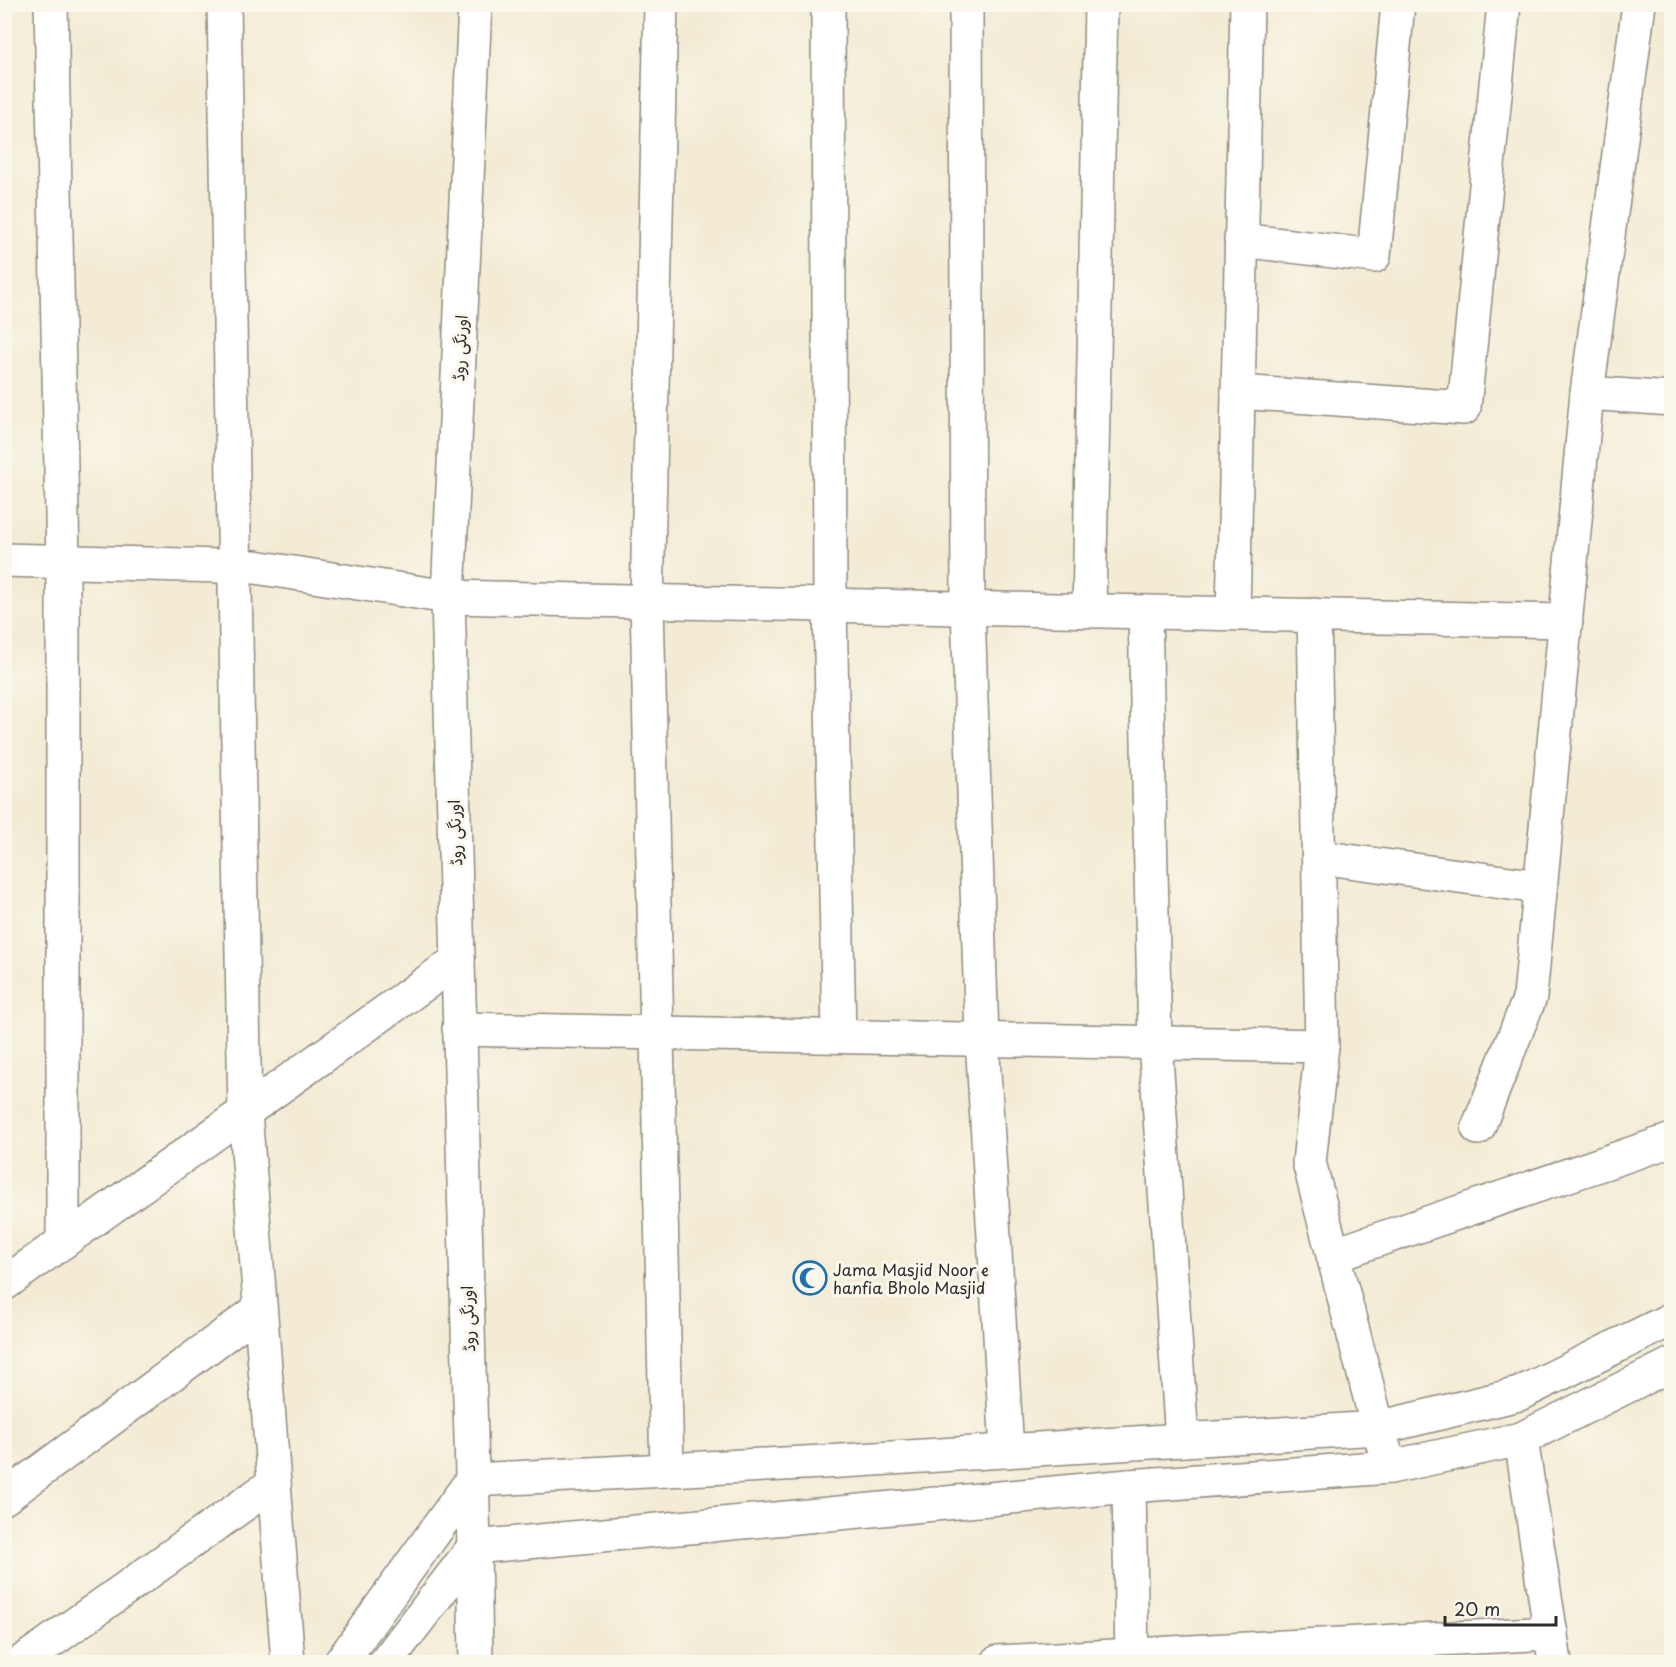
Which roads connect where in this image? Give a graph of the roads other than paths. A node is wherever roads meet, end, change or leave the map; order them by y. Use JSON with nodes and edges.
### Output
{"nodes":[{"id":1,"x":51,"y":4,"type":"edge"},
{"id":2,"x":224,"y":4,"type":"edge"},
{"id":3,"x":475,"y":4,"type":"edge"},
{"id":4,"x":661,"y":4,"type":"edge"},
{"id":5,"x":828,"y":4,"type":"edge"},
{"id":6,"x":966,"y":4,"type":"edge"},
{"id":7,"x":1101,"y":4,"type":"edge"},
{"id":8,"x":1247,"y":4,"type":"edge"},
{"id":9,"x":1398,"y":4,"type":"edge"},
{"id":10,"x":1504,"y":4,"type":"edge"},
{"id":11,"x":1639,"y":4,"type":"edge"},
{"id":12,"x":1241,"y":240,"type":"junction"},
{"id":13,"x":1238,"y":393,"type":"junction"},
{"id":14,"x":1587,"y":393,"type":"junction"},
{"id":15,"x":1671,"y":399,"type":"edge"},
{"id":16,"x":4,"y":560,"type":"edge"},
{"id":17,"x":63,"y":561,"type":"junction"},
{"id":18,"x":235,"y":567,"type":"junction"},
{"id":19,"x":448,"y":597,"type":"junction"},
{"id":20,"x":647,"y":601,"type":"junction"},
{"id":21,"x":830,"y":605,"type":"junction"},
{"id":22,"x":968,"y":608,"type":"junction"},
{"id":23,"x":1089,"y":610,"type":"junction"},
{"id":24,"x":1145,"y":612,"type":"junction"},
{"id":25,"x":1233,"y":614,"type":"junction"},
{"id":26,"x":1314,"y":615,"type":"junction"},
{"id":27,"x":1566,"y":621,"type":"junction"},
{"id":28,"x":1319,"y":857,"type":"junction"},
{"id":29,"x":1540,"y":886,"type":"junction"},
{"id":30,"x":458,"y":960,"type":"junction"},
{"id":31,"x":459,"y":1029,"type":"junction"},
{"id":32,"x":657,"y":1033,"type":"junction"},
{"id":33,"x":839,"y":1036,"type":"junction"},
{"id":34,"x":982,"y":1039,"type":"junction"},
{"id":35,"x":1155,"y":1042,"type":"junction"},
{"id":36,"x":1322,"y":1046,"type":"junction"},
{"id":37,"x":244,"y":1112,"type":"junction"},
{"id":38,"x":1478,"y":1128,"type":"dead end"},
{"id":39,"x":1671,"y":1140,"type":"edge"},
{"id":40,"x":63,"y":1242,"type":"junction"},
{"id":41,"x":1334,"y":1255,"type":"junction"},
{"id":42,"x":4,"y":1284,"type":"edge"},
{"id":43,"x":260,"y":1309,"type":"junction"},
{"id":44,"x":1671,"y":1319,"type":"edge"},
{"id":45,"x":1671,"y":1364,"type":"edge"},
{"id":46,"x":1378,"y":1428,"type":"junction"},
{"id":47,"x":1521,"y":1439,"type":"junction"},
{"id":48,"x":1182,"y":1440,"type":"junction"},
{"id":49,"x":1007,"y":1451,"type":"junction"},
{"id":50,"x":1390,"y":1467,"type":"junction"},
{"id":51,"x":667,"y":1470,"type":"junction"},
{"id":52,"x":472,"y":1480,"type":"junction"},
{"id":53,"x":274,"y":1483,"type":"junction"},
{"id":54,"x":1129,"y":1486,"type":"junction"},
{"id":55,"x":4,"y":1498,"type":"edge"},
{"id":56,"x":474,"y":1547,"type":"junction"},
{"id":57,"x":1553,"y":1648,"type":"edge"},
{"id":58,"x":1132,"y":1659,"type":"edge"},
{"id":59,"x":22,"y":1662,"type":"edge"},
{"id":60,"x":288,"y":1662,"type":"edge"},
{"id":61,"x":341,"y":1662,"type":"edge"},
{"id":62,"x":386,"y":1662,"type":"edge"},
{"id":63,"x":476,"y":1662,"type":"edge"},
{"id":64,"x":998,"y":1662,"type":"edge"}],
"edges":[{"from":1,"to":17,"type":"street"},
{"from":2,"to":18,"type":"street"},
{"from":3,"to":19,"type":"street","name":"اورنگی روڈ"},
{"from":4,"to":20,"type":"street"},
{"from":5,"to":21,"type":"street"},
{"from":6,"to":22,"type":"street"},
{"from":7,"to":23,"type":"street"},
{"from":8,"to":12,"type":"street"},
{"from":9,"to":12,"type":"street"},
{"from":10,"to":13,"type":"street"},
{"from":11,"to":14,"type":"street"},
{"from":12,"to":13,"type":"street"},
{"from":13,"to":25,"type":"street"},
{"from":14,"to":15,"type":"street"},
{"from":14,"to":27,"type":"street"},
{"from":16,"to":17,"type":"street"},
{"from":17,"to":18,"type":"street"},
{"from":17,"to":40,"type":"street"},
{"from":18,"to":19,"type":"street"},
{"from":18,"to":37,"type":"street"},
{"from":19,"to":20,"type":"street"},
{"from":19,"to":30,"type":"street","name":"اورنگی روڈ"},
{"from":20,"to":21,"type":"street"},
{"from":20,"to":32,"type":"street"},
{"from":21,"to":22,"type":"street"},
{"from":21,"to":33,"type":"street"},
{"from":22,"to":23,"type":"street"},
{"from":22,"to":34,"type":"street"},
{"from":23,"to":24,"type":"street"},
{"from":24,"to":25,"type":"street"},
{"from":24,"to":35,"type":"street"},
{"from":25,"to":26,"type":"street"},
{"from":26,"to":27,"type":"street"},
{"from":26,"to":28,"type":"street"},
{"from":27,"to":29,"type":"street"},
{"from":28,"to":29,"type":"street"},
{"from":28,"to":36,"type":"street"},
{"from":29,"to":38,"type":"street"},
{"from":30,"to":31,"type":"street","name":"اورنگی روڈ"},
{"from":30,"to":37,"type":"street"},
{"from":31,"to":32,"type":"street"},
{"from":31,"to":52,"type":"street","name":"اورنگی روڈ"},
{"from":32,"to":33,"type":"street"},
{"from":32,"to":51,"type":"street"},
{"from":33,"to":34,"type":"street"},
{"from":34,"to":35,"type":"street"},
{"from":34,"to":49,"type":"street"},
{"from":35,"to":36,"type":"street"},
{"from":35,"to":48,"type":"street"},
{"from":36,"to":41,"type":"street"},
{"from":37,"to":40,"type":"street"},
{"from":37,"to":43,"type":"street"},
{"from":39,"to":41,"type":"street"},
{"from":40,"to":42,"type":"street"},
{"from":41,"to":46,"type":"street"},
{"from":43,"to":53,"type":"street"},
{"from":43,"to":55,"type":"street"},
{"from":44,"to":46,"type":"street"},
{"from":45,"to":47,"type":"street"},
{"from":46,"to":48,"type":"street"},
{"from":46,"to":50,"type":"street"},
{"from":47,"to":50,"type":"street"},
{"from":47,"to":57,"type":"street"},
{"from":48,"to":49,"type":"street"},
{"from":49,"to":51,"type":"street"},
{"from":50,"to":54,"type":"street"},
{"from":51,"to":52,"type":"street"},
{"from":52,"to":56,"type":"street","name":"اورنگی روڈ"},
{"from":52,"to":61,"type":"street"},
{"from":53,"to":59,"type":"street"},
{"from":53,"to":60,"type":"street"},
{"from":54,"to":56,"type":"street"},
{"from":54,"to":58,"type":"street"},
{"from":56,"to":62,"type":"street"},
{"from":56,"to":63,"type":"street","name":"اورنگی روڈ"},
{"from":57,"to":58,"type":"street"},
{"from":58,"to":64,"type":"street"}]}
